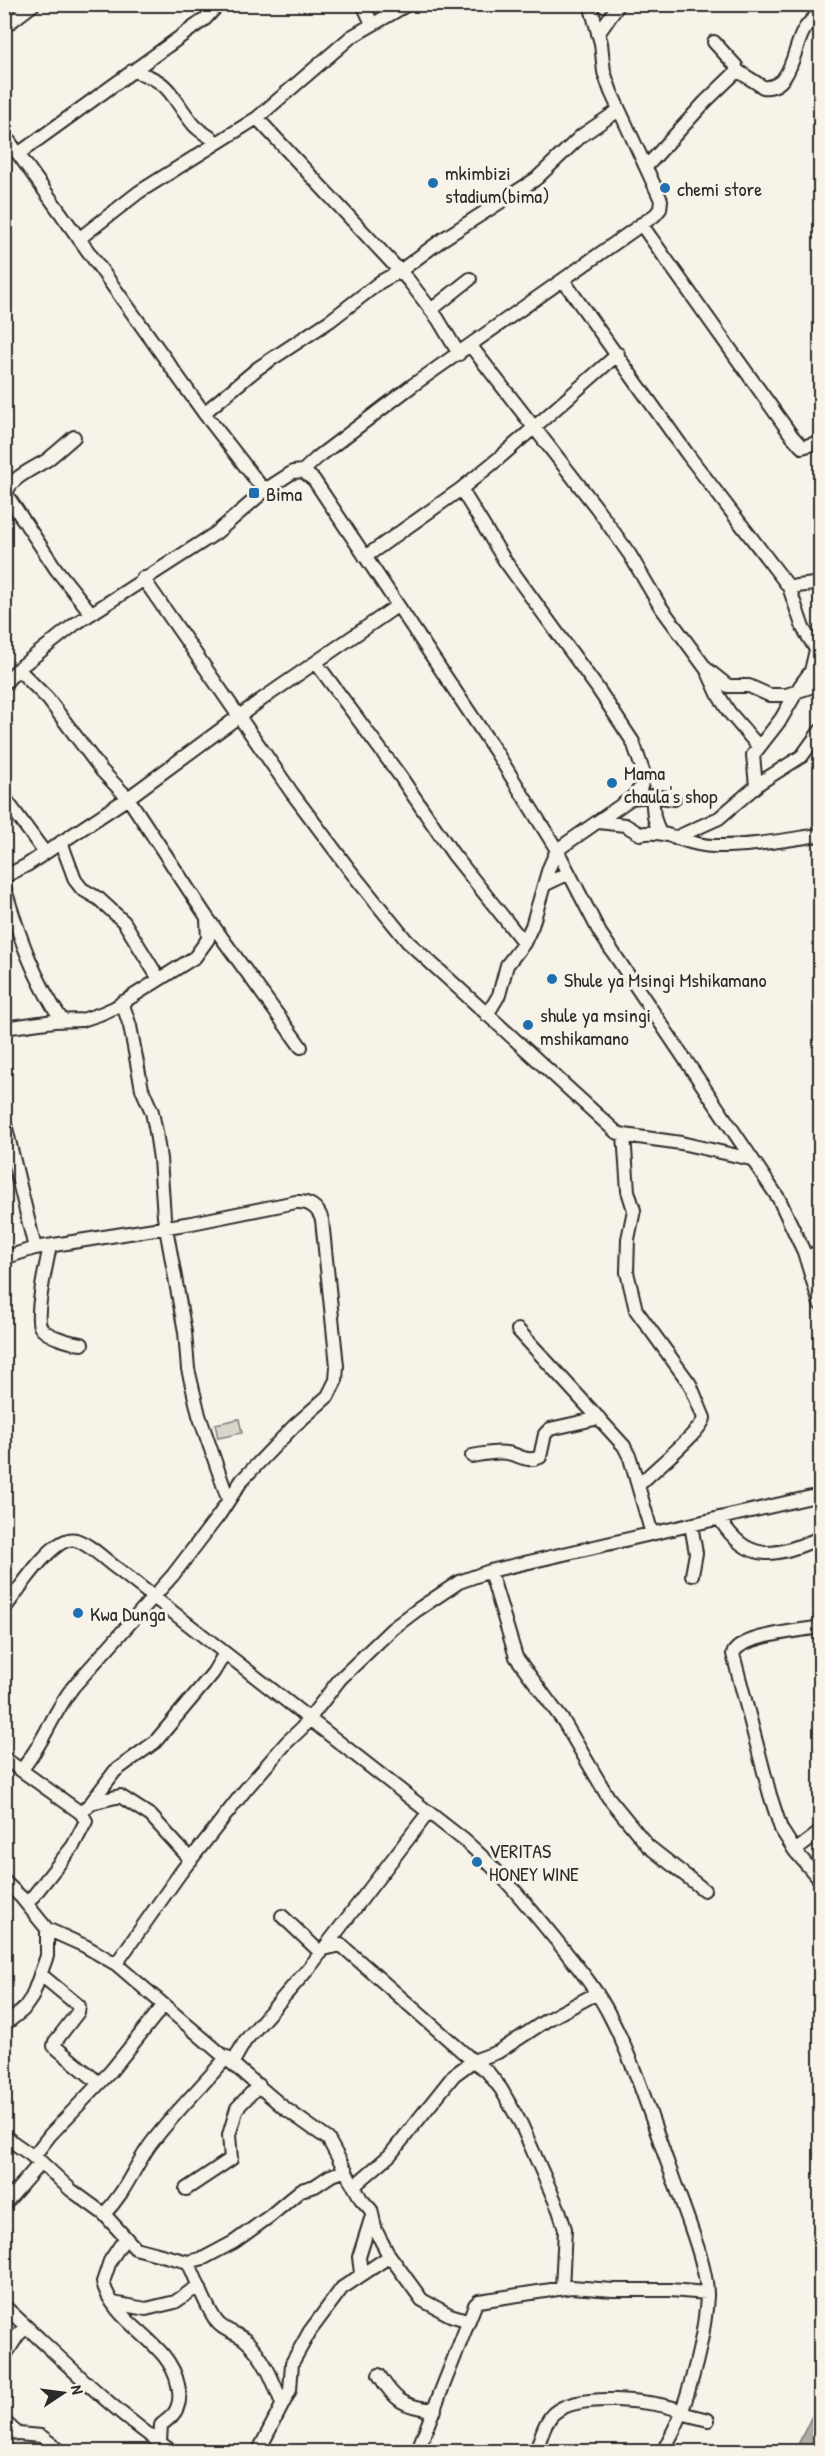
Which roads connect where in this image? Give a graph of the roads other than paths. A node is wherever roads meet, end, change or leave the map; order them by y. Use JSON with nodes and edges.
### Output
{"nodes":[{"id":1,"x":34,"y":4,"type":"edge"},
{"id":2,"x":219,"y":4,"type":"edge"},
{"id":3,"x":363,"y":4,"type":"edge"},
{"id":4,"x":408,"y":4,"type":"edge"},
{"id":5,"x":590,"y":4,"type":"edge"},
{"id":6,"x":619,"y":4,"type":"edge"},
{"id":7,"x":820,"y":12,"type":"edge"},
{"id":8,"x":372,"y":24,"type":"junction"},
{"id":9,"x":4,"y":27,"type":"edge"},
{"id":10,"x":598,"y":34,"type":"junction"},
{"id":11,"x":714,"y":42,"type":"dead end"},
{"id":12,"x":132,"y":71,"type":"junction"},
{"id":13,"x":736,"y":72,"type":"junction"},
{"id":14,"x":619,"y":110,"type":"junction"},
{"id":15,"x":257,"y":118,"type":"junction"},
{"id":16,"x":4,"y":134,"type":"edge"},
{"id":17,"x":217,"y":142,"type":"junction"},
{"id":18,"x":18,"y":154,"type":"junction"},
{"id":19,"x":645,"y":167,"type":"junction"},
{"id":20,"x":641,"y":224,"type":"junction"},
{"id":21,"x":80,"y":238,"type":"junction"},
{"id":22,"x":400,"y":271,"type":"junction"},
{"id":23,"x":470,"y":279,"type":"dead end"},
{"id":24,"x":563,"y":280,"type":"junction"},
{"id":25,"x":431,"y":310,"type":"junction"},
{"id":26,"x":470,"y":345,"type":"junction"},
{"id":27,"x":459,"y":354,"type":"junction"},
{"id":28,"x":618,"y":354,"type":"junction"},
{"id":29,"x":204,"y":413,"type":"junction"},
{"id":30,"x":534,"y":428,"type":"junction"},
{"id":31,"x":74,"y":437,"type":"dead end"},
{"id":32,"x":820,"y":442,"type":"edge"},
{"id":33,"x":303,"y":471,"type":"junction"},
{"id":34,"x":268,"y":488,"type":"junction"},
{"id":35,"x":461,"y":489,"type":"junction"},
{"id":36,"x":365,"y":557,"type":"junction"},
{"id":37,"x":144,"y":578,"type":"junction"},
{"id":38,"x":820,"y":585,"type":"edge"},
{"id":39,"x":789,"y":587,"type":"junction"},
{"id":40,"x":397,"y":606,"type":"junction"},
{"id":41,"x":91,"y":613,"type":"junction"},
{"id":42,"x":818,"y":653,"type":"edge"},
{"id":43,"x":317,"y":664,"type":"junction"},
{"id":44,"x":18,"y":669,"type":"junction"},
{"id":45,"x":707,"y":670,"type":"junction"},
{"id":46,"x":4,"y":684,"type":"edge"},
{"id":47,"x":820,"y":684,"type":"edge"},
{"id":48,"x":797,"y":690,"type":"junction"},
{"id":49,"x":239,"y":717,"type":"junction"},
{"id":50,"x":820,"y":731,"type":"edge"},
{"id":51,"x":759,"y":747,"type":"junction"},
{"id":52,"x":756,"y":786,"type":"junction"},
{"id":53,"x":652,"y":796,"type":"junction"},
{"id":54,"x":4,"y":797,"type":"edge"},
{"id":55,"x":128,"y":798,"type":"junction"},
{"id":56,"x":631,"y":798,"type":"junction"},
{"id":57,"x":674,"y":799,"type":"dead end"},
{"id":58,"x":598,"y":822,"type":"junction"},
{"id":59,"x":659,"y":832,"type":"junction"},
{"id":60,"x":820,"y":835,"type":"edge"},
{"id":61,"x":675,"y":838,"type":"junction"},
{"id":62,"x":62,"y":842,"type":"junction"},
{"id":63,"x":557,"y":850,"type":"junction"},
{"id":64,"x":45,"y":853,"type":"junction"},
{"id":65,"x":569,"y":873,"type":"junction"},
{"id":66,"x":4,"y":877,"type":"edge"},
{"id":67,"x":544,"y":885,"type":"junction"},
{"id":68,"x":4,"y":886,"type":"edge"},
{"id":69,"x":207,"y":916,"type":"junction"},
{"id":70,"x":524,"y":944,"type":"junction"},
{"id":71,"x":159,"y":979,"type":"junction"},
{"id":72,"x":122,"y":1002,"type":"junction"},
{"id":73,"x":487,"y":1015,"type":"junction"},
{"id":74,"x":62,"y":1020,"type":"junction"},
{"id":75,"x":4,"y":1028,"type":"edge"},
{"id":76,"x":301,"y":1047,"type":"dead end"},
{"id":77,"x":4,"y":1120,"type":"edge"},
{"id":78,"x":624,"y":1135,"type":"junction"},
{"id":79,"x":751,"y":1159,"type":"junction"},
{"id":80,"x":167,"y":1227,"type":"junction"},
{"id":81,"x":51,"y":1246,"type":"junction"},
{"id":82,"x":35,"y":1248,"type":"junction"},
{"id":83,"x":820,"y":1250,"type":"edge"},
{"id":84,"x":4,"y":1258,"type":"edge"},
{"id":85,"x":806,"y":1259,"type":"junction"},
{"id":86,"x":820,"y":1305,"type":"edge"},
{"id":87,"x":518,"y":1330,"type":"dead end"},
{"id":88,"x":82,"y":1344,"type":"dead end"},
{"id":89,"x":598,"y":1418,"type":"junction"},
{"id":90,"x":472,"y":1456,"type":"dead end"},
{"id":91,"x":639,"y":1485,"type":"junction"},
{"id":92,"x":820,"y":1495,"type":"edge"},
{"id":93,"x":228,"y":1499,"type":"junction"},
{"id":94,"x":719,"y":1518,"type":"junction"},
{"id":95,"x":691,"y":1525,"type":"junction"},
{"id":96,"x":652,"y":1534,"type":"junction"},
{"id":97,"x":820,"y":1538,"type":"edge"},
{"id":98,"x":490,"y":1571,"type":"junction"},
{"id":99,"x":692,"y":1575,"type":"dead end"},
{"id":100,"x":153,"y":1598,"type":"junction"},
{"id":101,"x":4,"y":1609,"type":"edge"},
{"id":102,"x":820,"y":1627,"type":"edge"},
{"id":103,"x":225,"y":1653,"type":"junction"},
{"id":104,"x":309,"y":1719,"type":"junction"},
{"id":105,"x":6,"y":1763,"type":"edge"},
{"id":106,"x":22,"y":1769,"type":"junction"},
{"id":107,"x":91,"y":1803,"type":"junction"},
{"id":108,"x":81,"y":1813,"type":"junction"},
{"id":109,"x":428,"y":1813,"type":"junction"},
{"id":110,"x":820,"y":1832,"type":"edge"},
{"id":111,"x":795,"y":1851,"type":"junction"},
{"id":112,"x":191,"y":1860,"type":"junction"},
{"id":113,"x":820,"y":1880,"type":"edge"},
{"id":114,"x":4,"y":1881,"type":"edge"},
{"id":115,"x":704,"y":1890,"type":"dead end"},
{"id":116,"x":27,"y":1904,"type":"junction"},
{"id":117,"x":282,"y":1916,"type":"dead end"},
{"id":118,"x":47,"y":1929,"type":"junction"},
{"id":119,"x":337,"y":1929,"type":"junction"},
{"id":120,"x":341,"y":1945,"type":"junction"},
{"id":121,"x":323,"y":1951,"type":"junction"},
{"id":122,"x":116,"y":1964,"type":"junction"},
{"id":123,"x":40,"y":1974,"type":"junction"},
{"id":124,"x":597,"y":1993,"type":"junction"},
{"id":125,"x":163,"y":2006,"type":"junction"},
{"id":126,"x":4,"y":2025,"type":"edge"},
{"id":127,"x":230,"y":2059,"type":"junction"},
{"id":128,"x":473,"y":2061,"type":"junction"},
{"id":129,"x":99,"y":2083,"type":"junction"},
{"id":130,"x":259,"y":2085,"type":"junction"},
{"id":131,"x":4,"y":2136,"type":"edge"},
{"id":132,"x":37,"y":2160,"type":"junction"},
{"id":133,"x":346,"y":2170,"type":"junction"},
{"id":134,"x":354,"y":2186,"type":"junction"},
{"id":135,"x":186,"y":2189,"type":"dead end"},
{"id":136,"x":4,"y":2205,"type":"edge"},
{"id":137,"x":104,"y":2214,"type":"junction"},
{"id":138,"x":372,"y":2215,"type":"junction"},
{"id":139,"x":125,"y":2238,"type":"junction"},
{"id":140,"x":390,"y":2256,"type":"junction"},
{"id":141,"x":188,"y":2262,"type":"junction"},
{"id":142,"x":362,"y":2273,"type":"junction"},
{"id":143,"x":200,"y":2288,"type":"junction"},
{"id":144,"x":562,"y":2288,"type":"junction"},
{"id":145,"x":707,"y":2293,"type":"junction"},
{"id":146,"x":113,"y":2303,"type":"junction"},
{"id":147,"x":4,"y":2306,"type":"edge"},
{"id":148,"x":470,"y":2318,"type":"junction"},
{"id":149,"x":26,"y":2328,"type":"junction"},
{"id":150,"x":4,"y":2357,"type":"edge"},
{"id":151,"x":379,"y":2374,"type":"dead end"},
{"id":152,"x":282,"y":2404,"type":"junction"},
{"id":153,"x":435,"y":2409,"type":"junction"},
{"id":154,"x":682,"y":2412,"type":"junction"},
{"id":155,"x":708,"y":2420,"type":"dead end"},
{"id":156,"x":4,"y":2421,"type":"edge"},
{"id":157,"x":4,"y":2446,"type":"edge"},
{"id":158,"x":163,"y":2448,"type":"edge"},
{"id":159,"x":6,"y":2451,"type":"edge"},
{"id":160,"x":62,"y":2451,"type":"edge"},
{"id":161,"x":258,"y":2451,"type":"edge"},
{"id":162,"x":417,"y":2451,"type":"edge"},
{"id":163,"x":536,"y":2451,"type":"edge"},
{"id":164,"x":663,"y":2451,"type":"edge"}],
"edges":[{"from":1,"to":9,"type":"street"},
{"from":2,"to":12,"type":"street"},
{"from":3,"to":8,"type":"street"},
{"from":4,"to":8,"type":"street"},
{"from":5,"to":10,"type":"street"},
{"from":6,"to":10,"type":"street"},
{"from":7,"to":13,"type":"street"},
{"from":8,"to":15,"type":"street"},
{"from":10,"to":14,"type":"street"},
{"from":11,"to":13,"type":"street"},
{"from":12,"to":17,"type":"street"},
{"from":12,"to":18,"type":"street"},
{"from":13,"to":19,"type":"street"},
{"from":14,"to":19,"type":"street"},
{"from":14,"to":22,"type":"street"},
{"from":15,"to":17,"type":"street"},
{"from":15,"to":22,"type":"street"},
{"from":16,"to":18,"type":"street"},
{"from":17,"to":21,"type":"street"},
{"from":18,"to":21,"type":"street"},
{"from":19,"to":20,"type":"street"},
{"from":20,"to":24,"type":"street"},
{"from":20,"to":32,"type":"street"},
{"from":21,"to":29,"type":"street"},
{"from":22,"to":25,"type":"street"},
{"from":22,"to":29,"type":"street"},
{"from":23,"to":25,"type":"street"},
{"from":24,"to":26,"type":"street"},
{"from":24,"to":28,"type":"street"},
{"from":25,"to":27,"type":"street"},
{"from":26,"to":27,"type":"street"},
{"from":26,"to":30,"type":"street"},
{"from":27,"to":33,"type":"street"},
{"from":28,"to":30,"type":"street"},
{"from":28,"to":39,"type":"street"},
{"from":29,"to":34,"type":"street"},
{"from":30,"to":35,"type":"street"},
{"from":30,"to":45,"type":"street"},
{"from":31,"to":41,"type":"street"},
{"from":33,"to":34,"type":"street"},
{"from":33,"to":36,"type":"street"},
{"from":34,"to":37,"type":"street"},
{"from":35,"to":36,"type":"street"},
{"from":35,"to":56,"type":"street"},
{"from":36,"to":40,"type":"street"},
{"from":37,"to":41,"type":"street"},
{"from":37,"to":49,"type":"street"},
{"from":38,"to":39,"type":"street"},
{"from":39,"to":42,"type":"street"},
{"from":40,"to":43,"type":"street"},
{"from":40,"to":63,"type":"street"},
{"from":41,"to":44,"type":"street"},
{"from":42,"to":48,"type":"street"},
{"from":43,"to":49,"type":"street"},
{"from":43,"to":70,"type":"street"},
{"from":44,"to":46,"type":"street"},
{"from":44,"to":55,"type":"street"},
{"from":45,"to":48,"type":"street"},
{"from":45,"to":51,"type":"street"},
{"from":47,"to":48,"type":"street"},
{"from":48,"to":51,"type":"street"},
{"from":49,"to":55,"type":"street"},
{"from":49,"to":73,"type":"street"},
{"from":50,"to":52,"type":"street"},
{"from":51,"to":52,"type":"street"},
{"from":52,"to":61,"type":"street"},
{"from":53,"to":56,"type":"street"},
{"from":53,"to":57,"type":"street"},
{"from":53,"to":59,"type":"street"},
{"from":54,"to":64,"type":"street"},
{"from":55,"to":62,"type":"street"},
{"from":55,"to":69,"type":"street"},
{"from":56,"to":58,"type":"street"},
{"from":58,"to":59,"type":"street"},
{"from":58,"to":63,"type":"street"},
{"from":59,"to":61,"type":"street"},
{"from":60,"to":61,"type":"street"},
{"from":62,"to":64,"type":"street"},
{"from":62,"to":71,"type":"street"},
{"from":63,"to":65,"type":"street"},
{"from":63,"to":67,"type":"street"},
{"from":64,"to":66,"type":"street"},
{"from":65,"to":67,"type":"street"},
{"from":65,"to":79,"type":"street"},
{"from":67,"to":70,"type":"street"},
{"from":68,"to":74,"type":"street"},
{"from":69,"to":71,"type":"street"},
{"from":69,"to":76,"type":"street"},
{"from":70,"to":73,"type":"street"},
{"from":71,"to":72,"type":"street"},
{"from":72,"to":74,"type":"street"},
{"from":72,"to":80,"type":"street"},
{"from":73,"to":78,"type":"street"},
{"from":74,"to":75,"type":"street"},
{"from":77,"to":82,"type":"street"},
{"from":78,"to":79,"type":"street"},
{"from":78,"to":91,"type":"street"},
{"from":79,"to":85,"type":"street"},
{"from":80,"to":81,"type":"street"},
{"from":80,"to":93,"type":"street"},
{"from":80,"to":93,"type":"street"},
{"from":81,"to":82,"type":"street"},
{"from":81,"to":88,"type":"street"},
{"from":82,"to":84,"type":"street"},
{"from":83,"to":85,"type":"street"},
{"from":85,"to":86,"type":"street"},
{"from":87,"to":89,"type":"street"},
{"from":89,"to":90,"type":"street"},
{"from":89,"to":91,"type":"street"},
{"from":91,"to":96,"type":"street"},
{"from":92,"to":94,"type":"street"},
{"from":93,"to":100,"type":"street"},
{"from":94,"to":95,"type":"street"},
{"from":94,"to":97,"type":"street"},
{"from":95,"to":96,"type":"street"},
{"from":95,"to":99,"type":"street"},
{"from":96,"to":98,"type":"street"},
{"from":98,"to":104,"type":"street"},
{"from":98,"to":115,"type":"street"},
{"from":100,"to":101,"type":"street"},
{"from":100,"to":103,"type":"street"},
{"from":100,"to":106,"type":"street"},
{"from":102,"to":111,"type":"street"},
{"from":103,"to":104,"type":"street"},
{"from":103,"to":107,"type":"street"},
{"from":104,"to":109,"type":"street"},
{"from":104,"to":112,"type":"street"},
{"from":105,"to":106,"type":"street"},
{"from":106,"to":108,"type":"street"},
{"from":107,"to":108,"type":"street"},
{"from":107,"to":112,"type":"street"},
{"from":108,"to":116,"type":"street"},
{"from":109,"to":119,"type":"street"},
{"from":109,"to":124,"type":"street"},
{"from":110,"to":111,"type":"street"},
{"from":111,"to":113,"type":"street"},
{"from":112,"to":122,"type":"street"},
{"from":114,"to":116,"type":"street"},
{"from":116,"to":118,"type":"street"},
{"from":117,"to":121,"type":"street"},
{"from":118,"to":122,"type":"street"},
{"from":118,"to":123,"type":"street"},
{"from":119,"to":120,"type":"street"},
{"from":119,"to":121,"type":"street"},
{"from":120,"to":121,"type":"street"},
{"from":120,"to":128,"type":"street"},
{"from":121,"to":127,"type":"street"},
{"from":122,"to":125,"type":"street"},
{"from":123,"to":126,"type":"street"},
{"from":123,"to":129,"type":"street"},
{"from":124,"to":128,"type":"street"},
{"from":124,"to":145,"type":"street"},
{"from":125,"to":127,"type":"street"},
{"from":125,"to":129,"type":"street"},
{"from":127,"to":130,"type":"street"},
{"from":127,"to":137,"type":"street"},
{"from":128,"to":134,"type":"street"},
{"from":128,"to":144,"type":"street"},
{"from":129,"to":132,"type":"street"},
{"from":130,"to":133,"type":"street"},
{"from":130,"to":135,"type":"street"},
{"from":131,"to":132,"type":"street"},
{"from":132,"to":136,"type":"street"},
{"from":132,"to":137,"type":"street"},
{"from":133,"to":134,"type":"street"},
{"from":133,"to":141,"type":"street"},
{"from":134,"to":138,"type":"street"},
{"from":137,"to":139,"type":"street"},
{"from":138,"to":140,"type":"street"},
{"from":138,"to":142,"type":"street"},
{"from":139,"to":141,"type":"street"},
{"from":139,"to":146,"type":"street"},
{"from":140,"to":142,"type":"street"},
{"from":140,"to":148,"type":"street"},
{"from":141,"to":143,"type":"street"},
{"from":142,"to":152,"type":"street"},
{"from":143,"to":146,"type":"street"},
{"from":143,"to":152,"type":"street"},
{"from":144,"to":145,"type":"street"},
{"from":144,"to":148,"type":"street"},
{"from":145,"to":154,"type":"street"},
{"from":146,"to":158,"type":"street"},
{"from":147,"to":149,"type":"street"},
{"from":148,"to":153,"type":"street"},
{"from":149,"to":150,"type":"street"},
{"from":149,"to":158,"type":"street"},
{"from":151,"to":153,"type":"street"},
{"from":152,"to":161,"type":"street"},
{"from":153,"to":162,"type":"street"},
{"from":154,"to":155,"type":"street"},
{"from":154,"to":163,"type":"street"},
{"from":154,"to":164,"type":"street"},
{"from":156,"to":160,"type":"street"},
{"from":157,"to":159,"type":"street"}]}
